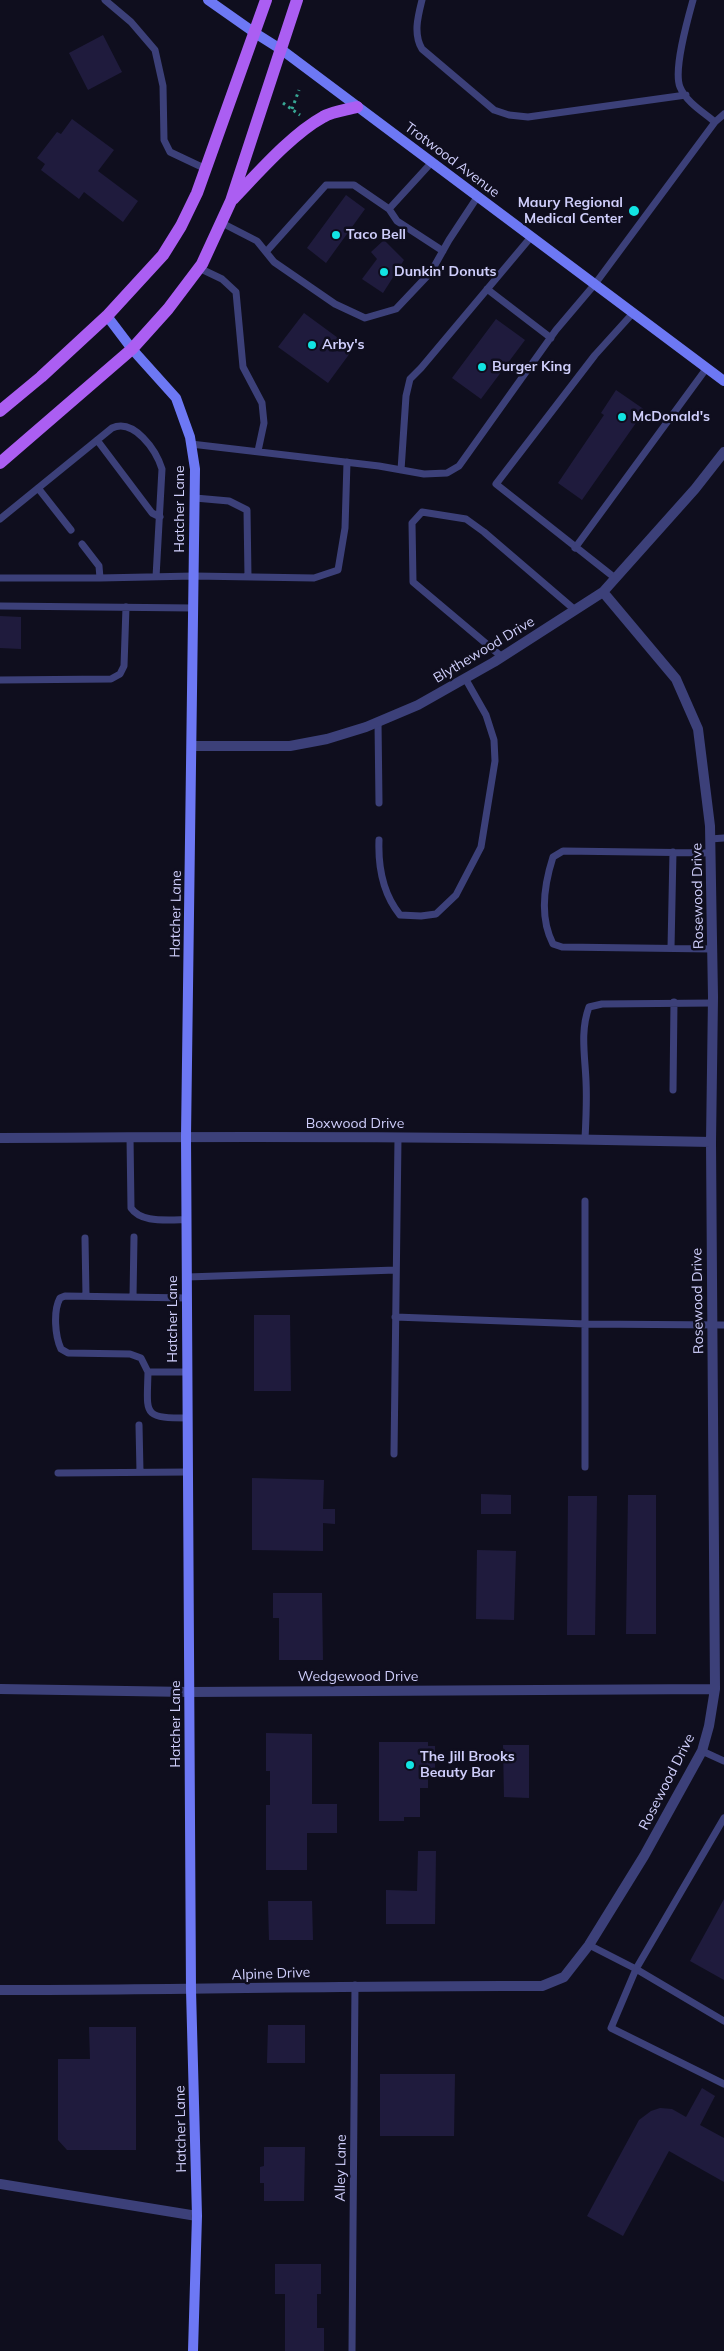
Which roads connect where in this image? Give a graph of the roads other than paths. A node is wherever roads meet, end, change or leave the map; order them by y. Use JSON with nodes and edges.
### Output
{"nodes":[{"id":1,"x":105,"y":0,"type":"edge"},
{"id":2,"x":208,"y":0,"type":"edge"},
{"id":3,"x":266,"y":0,"type":"edge"},
{"id":4,"x":297,"y":0,"type":"edge"},
{"id":5,"x":422,"y":0,"type":"edge"},
{"id":6,"x":693,"y":0,"type":"edge"},
{"id":7,"x":255,"y":33,"type":"junction"},
{"id":8,"x":282,"y":50,"type":"junction"},
{"id":9,"x":686,"y":95,"type":"junction"},
{"id":10,"x":357,"y":107,"type":"junction"},
{"id":11,"x":724,"y":114,"type":"edge"},
{"id":12,"x":715,"y":122,"type":"junction"},
{"id":13,"x":432,"y":162,"type":"junction"},
{"id":14,"x":206,"y":169,"type":"junction"},
{"id":15,"x":478,"y":196,"type":"junction"},
{"id":16,"x":231,"y":201,"type":"junction"},
{"id":17,"x":389,"y":209,"type":"junction"},
{"id":18,"x":222,"y":222,"type":"junction"},
{"id":19,"x":532,"y":237,"type":"junction"},
{"id":20,"x":443,"y":251,"type":"junction"},
{"id":21,"x":266,"y":252,"type":"junction"},
{"id":22,"x":199,"y":268,"type":"junction"},
{"id":23,"x":595,"y":284,"type":"junction"},
{"id":24,"x":487,"y":289,"type":"junction"},
{"id":25,"x":633,"y":313,"type":"junction"},
{"id":26,"x":107,"y":316,"type":"junction"},
{"id":27,"x":550,"y":338,"type":"junction"},
{"id":28,"x":132,"y":349,"type":"junction"},
{"id":29,"x":706,"y":369,"type":"junction"},
{"id":30,"x":724,"y":381,"type":"edge"},
{"id":31,"x":0,"y":411,"type":"edge"},
{"id":32,"x":97,"y":440,"type":"junction"},
{"id":33,"x":191,"y":444,"type":"junction"},
{"id":34,"x":258,"y":451,"type":"junction"},
{"id":35,"x":724,"y":452,"type":"edge"},
{"id":36,"x":347,"y":462,"type":"junction"},
{"id":37,"x":0,"y":463,"type":"edge"},
{"id":38,"x":402,"y":470,"type":"junction"},
{"id":39,"x":38,"y":488,"type":"junction"},
{"id":40,"x":195,"y":498,"type":"junction"},
{"id":41,"x":160,"y":517,"type":"junction"},
{"id":42,"x":0,"y":519,"type":"edge"},
{"id":43,"x":71,"y":530,"type":"dead end"},
{"id":44,"x":82,"y":544,"type":"dead end"},
{"id":45,"x":575,"y":548,"type":"junction"},
{"id":46,"x":194,"y":576,"type":"junction"},
{"id":47,"x":156,"y":577,"type":"junction"},
{"id":48,"x":248,"y":577,"type":"junction"},
{"id":49,"x":0,"y":578,"type":"edge"},
{"id":50,"x":100,"y":578,"type":"junction"},
{"id":51,"x":615,"y":578,"type":"junction"},
{"id":52,"x":603,"y":592,"type":"junction"},
{"id":53,"x":0,"y":606,"type":"edge"},
{"id":54,"x":126,"y":607,"type":"junction"},
{"id":55,"x":193,"y":608,"type":"junction"},
{"id":56,"x":575,"y":610,"type":"junction"},
{"id":57,"x":502,"y":656,"type":"junction"},
{"id":58,"x":465,"y":678,"type":"junction"},
{"id":59,"x":0,"y":680,"type":"edge"},
{"id":60,"x":378,"y":722,"type":"junction"},
{"id":61,"x":193,"y":746,"type":"junction"},
{"id":62,"x":380,"y":803,"type":"dead end"},
{"id":63,"x":724,"y":838,"type":"edge"},
{"id":64,"x":710,"y":839,"type":"junction"},
{"id":65,"x":379,"y":840,"type":"dead end"},
{"id":66,"x":673,"y":852,"type":"junction"},
{"id":67,"x":711,"y":853,"type":"junction"},
{"id":68,"x":671,"y":948,"type":"junction"},
{"id":69,"x":712,"y":948,"type":"junction"},
{"id":70,"x":724,"y":999,"type":"edge"},
{"id":71,"x":713,"y":1000,"type":"junction"},
{"id":72,"x":674,"y":1002,"type":"junction"},
{"id":73,"x":672,"y":1090,"type":"dead end"},
{"id":74,"x":186,"y":1136,"type":"junction"},
{"id":75,"x":130,"y":1137,"type":"junction"},
{"id":76,"x":0,"y":1138,"type":"edge"},
{"id":77,"x":398,"y":1138,"type":"junction"},
{"id":78,"x":585,"y":1139,"type":"junction"},
{"id":79,"x":711,"y":1142,"type":"junction"},
{"id":80,"x":585,"y":1201,"type":"dead end"},
{"id":81,"x":187,"y":1220,"type":"junction"},
{"id":82,"x":134,"y":1237,"type":"dead end"},
{"id":83,"x":85,"y":1238,"type":"dead end"},
{"id":84,"x":396,"y":1270,"type":"junction"},
{"id":85,"x":187,"y":1277,"type":"junction"},
{"id":86,"x":86,"y":1296,"type":"junction"},
{"id":87,"x":134,"y":1297,"type":"junction"},
{"id":88,"x":187,"y":1298,"type":"junction"},
{"id":89,"x":395,"y":1317,"type":"junction"},
{"id":90,"x":585,"y":1324,"type":"junction"},
{"id":91,"x":712,"y":1324,"type":"junction"},
{"id":92,"x":724,"y":1324,"type":"edge"},
{"id":93,"x":148,"y":1372,"type":"junction"},
{"id":94,"x":188,"y":1372,"type":"junction"},
{"id":95,"x":188,"y":1418,"type":"junction"},
{"id":96,"x":139,"y":1425,"type":"dead end"},
{"id":97,"x":394,"y":1454,"type":"dead end"},
{"id":98,"x":585,"y":1467,"type":"dead end"},
{"id":99,"x":140,"y":1472,"type":"junction"},
{"id":100,"x":188,"y":1472,"type":"junction"},
{"id":101,"x":58,"y":1473,"type":"dead end"},
{"id":102,"x":0,"y":1689,"type":"edge"},
{"id":103,"x":716,"y":1689,"type":"junction"},
{"id":104,"x":189,"y":1692,"type":"junction"},
{"id":105,"x":702,"y":1751,"type":"junction"},
{"id":106,"x":724,"y":1761,"type":"edge"},
{"id":107,"x":724,"y":1818,"type":"edge"},
{"id":108,"x":589,"y":1945,"type":"junction"},
{"id":109,"x":636,"y":1969,"type":"junction"},
{"id":110,"x":355,"y":1985,"type":"junction"},
{"id":111,"x":542,"y":1986,"type":"joint"},
{"id":112,"x":0,"y":1990,"type":"edge"},
{"id":113,"x":192,"y":1990,"type":"junction"},
{"id":114,"x":724,"y":2020,"type":"edge"},
{"id":115,"x":724,"y":2084,"type":"edge"},
{"id":116,"x":0,"y":2184,"type":"edge"},
{"id":117,"x":196,"y":2216,"type":"junction"},
{"id":118,"x":193,"y":2351,"type":"edge"},
{"id":119,"x":352,"y":2351,"type":"edge"}],
"edges":[{"from":1,"to":14,"type":"lane"},
{"from":2,"to":7,"type":"street","name":"Trotwood Avenue"},
{"from":3,"to":7,"type":"main road"},
{"from":4,"to":8,"type":"main road"},
{"from":5,"to":9,"type":"lane"},
{"from":6,"to":9,"type":"lane"},
{"from":7,"to":8,"type":"street","name":"Trotwood Avenue"},
{"from":7,"to":14,"type":"main road"},
{"from":8,"to":10,"type":"street","name":"Trotwood Avenue"},
{"from":8,"to":16,"type":"main road"},
{"from":9,"to":12,"type":"lane"},
{"from":10,"to":13,"type":"street","name":"Trotwood Avenue"},
{"from":10,"to":16,"type":"main road"},
{"from":11,"to":12,"type":"lane"},
{"from":12,"to":23,"type":"lane"},
{"from":13,"to":15,"type":"street","name":"Trotwood Avenue"},
{"from":13,"to":17,"type":"lane"},
{"from":14,"to":26,"type":"main road"},
{"from":15,"to":19,"type":"street","name":"Trotwood Avenue"},
{"from":15,"to":20,"type":"lane"},
{"from":16,"to":18,"type":"main road"},
{"from":17,"to":20,"type":"lane"},
{"from":17,"to":21,"type":"lane"},
{"from":18,"to":21,"type":"lane"},
{"from":18,"to":22,"type":"main road"},
{"from":19,"to":23,"type":"street","name":"Trotwood Avenue"},
{"from":19,"to":24,"type":"lane"},
{"from":20,"to":21,"type":"lane"},
{"from":22,"to":28,"type":"main road"},
{"from":22,"to":34,"type":"lane"},
{"from":23,"to":25,"type":"street","name":"Trotwood Avenue"},
{"from":23,"to":27,"type":"lane"},
{"from":24,"to":27,"type":"lane"},
{"from":24,"to":38,"type":"lane"},
{"from":25,"to":29,"type":"street","name":"Trotwood Avenue"},
{"from":25,"to":45,"type":"lane"},
{"from":26,"to":28,"type":"street","name":"Hatcher Lane"},
{"from":26,"to":31,"type":"main road"},
{"from":27,"to":38,"type":"lane"},
{"from":28,"to":33,"type":"street","name":"Hatcher Lane"},
{"from":28,"to":37,"type":"main road"},
{"from":29,"to":30,"type":"street","name":"Trotwood Avenue"},
{"from":29,"to":45,"type":"lane"},
{"from":32,"to":39,"type":"lane"},
{"from":32,"to":41,"type":"lane"},
{"from":32,"to":41,"type":"lane"},
{"from":33,"to":34,"type":"lane"},
{"from":33,"to":40,"type":"street","name":"Hatcher Lane"},
{"from":34,"to":36,"type":"lane"},
{"from":35,"to":51,"type":"street","name":"Blythewood Drive"},
{"from":36,"to":38,"type":"lane"},
{"from":36,"to":48,"type":"lane"},
{"from":39,"to":42,"type":"lane"},
{"from":39,"to":43,"type":"lane"},
{"from":40,"to":46,"type":"street","name":"Hatcher Lane"},
{"from":40,"to":48,"type":"lane"},
{"from":41,"to":47,"type":"lane"},
{"from":44,"to":50,"type":"lane"},
{"from":45,"to":51,"type":"lane"},
{"from":46,"to":47,"type":"lane"},
{"from":46,"to":48,"type":"lane"},
{"from":46,"to":55,"type":"street","name":"Hatcher Lane"},
{"from":47,"to":50,"type":"lane"},
{"from":49,"to":50,"type":"lane"},
{"from":51,"to":52,"type":"street","name":"Blythewood Drive"},
{"from":52,"to":56,"type":"street","name":"Blythewood Drive"},
{"from":52,"to":64,"type":"street","name":"Rosewood Drive"},
{"from":53,"to":54,"type":"lane"},
{"from":54,"to":55,"type":"lane"},
{"from":54,"to":59,"type":"lane"},
{"from":55,"to":61,"type":"street","name":"Hatcher Lane"},
{"from":56,"to":57,"type":"street","name":"Blythewood Drive"},
{"from":56,"to":57,"type":"lane"},
{"from":57,"to":58,"type":"street","name":"Blythewood Drive"},
{"from":58,"to":60,"type":"street","name":"Blythewood Drive"},
{"from":58,"to":65,"type":"lane"},
{"from":60,"to":61,"type":"street","name":"Blythewood Drive"},
{"from":60,"to":62,"type":"lane"},
{"from":61,"to":74,"type":"street","name":"Hatcher Lane"},
{"from":63,"to":64,"type":"lane"},
{"from":64,"to":67,"type":"street","name":"Rosewood Drive"},
{"from":66,"to":67,"type":"lane"},
{"from":66,"to":68,"type":"lane"},
{"from":66,"to":68,"type":"lane"},
{"from":67,"to":69,"type":"street","name":"Rosewood Drive"},
{"from":68,"to":69,"type":"lane"},
{"from":69,"to":71,"type":"street","name":"Rosewood Drive"},
{"from":70,"to":71,"type":"street"},
{"from":71,"to":72,"type":"lane"},
{"from":71,"to":79,"type":"street","name":"Rosewood Drive"},
{"from":72,"to":73,"type":"lane"},
{"from":72,"to":78,"type":"lane"},
{"from":74,"to":75,"type":"street","name":"Boxwood Drive"},
{"from":74,"to":77,"type":"street","name":"Boxwood Drive"},
{"from":74,"to":81,"type":"street","name":"Hatcher Lane"},
{"from":75,"to":76,"type":"street","name":"Boxwood Drive"},
{"from":75,"to":81,"type":"lane"},
{"from":77,"to":78,"type":"street","name":"Boxwood Drive"},
{"from":77,"to":84,"type":"lane"},
{"from":78,"to":79,"type":"street","name":"Boxwood Drive"},
{"from":79,"to":91,"type":"street","name":"Rosewood Drive"},
{"from":80,"to":90,"type":"lane"},
{"from":81,"to":85,"type":"street","name":"Hatcher Lane"},
{"from":82,"to":87,"type":"lane"},
{"from":83,"to":86,"type":"lane"},
{"from":84,"to":85,"type":"lane"},
{"from":84,"to":89,"type":"lane"},
{"from":85,"to":88,"type":"street","name":"Hatcher Lane"},
{"from":86,"to":87,"type":"lane"},
{"from":86,"to":93,"type":"lane"},
{"from":87,"to":88,"type":"lane"},
{"from":88,"to":94,"type":"street","name":"Hatcher Lane"},
{"from":89,"to":90,"type":"lane"},
{"from":89,"to":97,"type":"lane"},
{"from":90,"to":91,"type":"lane"},
{"from":90,"to":98,"type":"lane"},
{"from":91,"to":92,"type":"lane"},
{"from":91,"to":103,"type":"street","name":"Rosewood Drive"},
{"from":93,"to":94,"type":"lane"},
{"from":93,"to":95,"type":"lane"},
{"from":94,"to":95,"type":"street","name":"Hatcher Lane"},
{"from":95,"to":100,"type":"street","name":"Hatcher Lane"},
{"from":96,"to":99,"type":"lane"},
{"from":99,"to":100,"type":"lane"},
{"from":99,"to":101,"type":"lane"},
{"from":100,"to":104,"type":"street","name":"Hatcher Lane"},
{"from":102,"to":104,"type":"street","name":"Wedgewood Drive"},
{"from":103,"to":104,"type":"street","name":"Wedgewood Drive"},
{"from":103,"to":105,"type":"street","name":"Rosewood Drive"},
{"from":104,"to":113,"type":"street","name":"Hatcher Lane"},
{"from":105,"to":106,"type":"lane"},
{"from":105,"to":108,"type":"street","name":"Rosewood Drive"},
{"from":107,"to":109,"type":"lane"},
{"from":108,"to":109,"type":"lane"},
{"from":108,"to":111,"type":"street","name":"Rosewood Drive"},
{"from":109,"to":114,"type":"lane"},
{"from":109,"to":115,"type":"lane"},
{"from":110,"to":111,"type":"street","name":"Alpine Drive"},
{"from":110,"to":113,"type":"street","name":"Alpine Drive"},
{"from":110,"to":119,"type":"lane","name":"Alley Lane"},
{"from":112,"to":113,"type":"street","name":"Alpine Drive"},
{"from":113,"to":117,"type":"street","name":"Hatcher Lane"},
{"from":116,"to":117,"type":"street"},
{"from":117,"to":118,"type":"street","name":"Hatcher Lane"}]}
